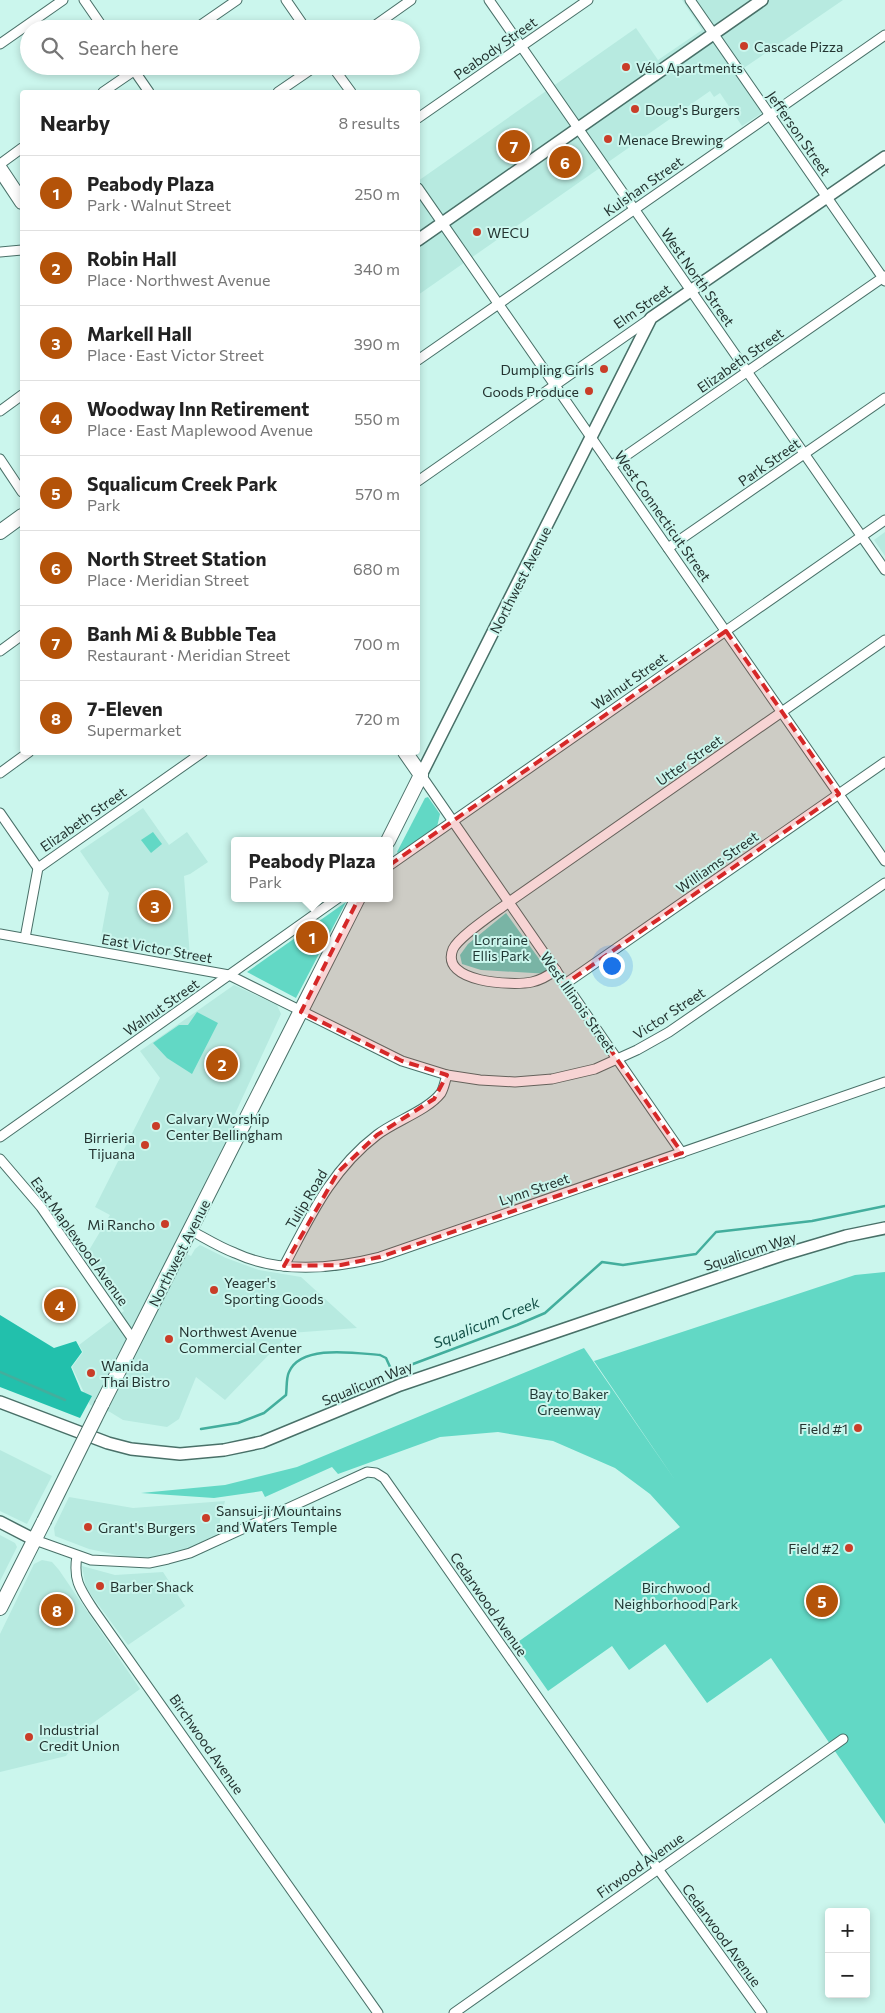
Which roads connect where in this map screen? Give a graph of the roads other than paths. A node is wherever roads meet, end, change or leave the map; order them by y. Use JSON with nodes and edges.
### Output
{"nodes":[{"id":1,"x":63,"y":0,"type":"edge"},
{"id":2,"x":84,"y":0,"type":"edge"},
{"id":3,"x":237,"y":0,"type":"edge"},
{"id":4,"x":286,"y":0,"type":"edge"},
{"id":5,"x":411,"y":0,"type":"edge"},
{"id":6,"x":489,"y":0,"type":"edge"},
{"id":7,"x":588,"y":0,"type":"edge"},
{"id":8,"x":690,"y":0,"type":"edge"},
{"id":9,"x":762,"y":0,"type":"edge"},
{"id":10,"x":34,"y":20,"type":"edge"},
{"id":11,"x":98,"y":20,"type":"edge"},
{"id":12,"x":208,"y":20,"type":"edge"},
{"id":13,"x":300,"y":20,"type":"edge"},
{"id":14,"x":383,"y":20,"type":"edge"},
{"id":15,"x":20,"y":30,"type":"edge"},
{"id":16,"x":714,"y":34,"type":"junction"},
{"id":17,"x":885,"y":35,"type":"edge"},
{"id":18,"x":0,"y":44,"type":"edge"},
{"id":19,"x":521,"y":46,"type":"junction"},
{"id":20,"x":126,"y":75,"type":"edge"},
{"id":21,"x":139,"y":75,"type":"edge"},
{"id":22,"x":303,"y":75,"type":"edge"},
{"id":23,"x":339,"y":75,"type":"edge"},
{"id":24,"x":106,"y":90,"type":"edge"},
{"id":25,"x":148,"y":90,"type":"edge"},
{"id":26,"x":281,"y":90,"type":"edge"},
{"id":27,"x":350,"y":90,"type":"edge"},
{"id":28,"x":770,"y":115,"type":"junction"},
{"id":29,"x":420,"y":117,"type":"edge"},
{"id":30,"x":578,"y":128,"type":"junction"},
{"id":31,"x":20,"y":149,"type":"edge"},
{"id":32,"x":885,"y":157,"type":"edge"},
{"id":33,"x":0,"y":164,"type":"edge"},
{"id":34,"x":0,"y":169,"type":"edge"},
{"id":35,"x":420,"y":191,"type":"edge"},
{"id":36,"x":827,"y":197,"type":"junction"},
{"id":37,"x":20,"y":199,"type":"edge"},
{"id":38,"x":634,"y":209,"type":"junction"},
{"id":39,"x":442,"y":223,"type":"junction"},
{"id":40,"x":420,"y":239,"type":"edge"},
{"id":41,"x":20,"y":250,"type":"edge"},
{"id":42,"x":0,"y":252,"type":"edge"},
{"id":43,"x":884,"y":278,"type":"edge"},
{"id":44,"x":691,"y":290,"type":"junction"},
{"id":45,"x":498,"y":304,"type":"junction"},
{"id":46,"x":651,"y":318,"type":"junction"},
{"id":47,"x":420,"y":359,"type":"edge"},
{"id":48,"x":747,"y":372,"type":"junction"},
{"id":49,"x":555,"y":385,"type":"junction"},
{"id":50,"x":20,"y":396,"type":"edge"},
{"id":51,"x":885,"y":398,"type":"edge"},
{"id":52,"x":0,"y":411,"type":"edge"},
{"id":53,"x":592,"y":438,"type":"junction"},
{"id":54,"x":804,"y":454,"type":"junction"},
{"id":55,"x":0,"y":459,"type":"edge"},
{"id":56,"x":611,"y":466,"type":"junction"},
{"id":57,"x":420,"y":479,"type":"edge"},
{"id":58,"x":20,"y":489,"type":"edge"},
{"id":59,"x":20,"y":517,"type":"edge"},
{"id":60,"x":885,"y":520,"type":"edge"},
{"id":61,"x":0,"y":532,"type":"edge"},
{"id":62,"x":862,"y":536,"type":"junction"},
{"id":63,"x":668,"y":548,"type":"junction"},
{"id":64,"x":885,"y":570,"type":"edge"},
{"id":65,"x":726,"y":631,"type":"junction"},
{"id":66,"x":20,"y":636,"type":"edge"},
{"id":67,"x":885,"y":640,"type":"edge"},
{"id":68,"x":0,"y":651,"type":"edge"},
{"id":69,"x":782,"y":712,"type":"junction"},
{"id":70,"x":25,"y":755,"type":"edge"},
{"id":71,"x":200,"y":755,"type":"edge"},
{"id":72,"x":407,"y":755,"type":"edge"},
{"id":73,"x":885,"y":762,"type":"edge"},
{"id":74,"x":0,"y":773,"type":"edge"},
{"id":75,"x":421,"y":775,"type":"junction"},
{"id":76,"x":839,"y":794,"type":"junction"},
{"id":77,"x":0,"y":813,"type":"edge"},
{"id":78,"x":452,"y":821,"type":"junction"},
{"id":79,"x":390,"y":837,"type":"edge"},
{"id":80,"x":885,"y":861,"type":"edge"},
{"id":81,"x":393,"y":863,"type":"edge"},
{"id":82,"x":38,"y":868,"type":"junction"},
{"id":83,"x":885,"y":883,"type":"edge"},
{"id":84,"x":332,"y":902,"type":"edge"},
{"id":85,"x":356,"y":902,"type":"edge"},
{"id":86,"x":509,"y":902,"type":"junction"},
{"id":87,"x":0,"y":934,"type":"edge"},
{"id":88,"x":25,"y":938,"type":"junction"},
{"id":89,"x":556,"y":970,"type":"junction"},
{"id":90,"x":229,"y":975,"type":"junction"},
{"id":91,"x":565,"y":984,"type":"junction"},
{"id":92,"x":301,"y":1012,"type":"junction"},
{"id":93,"x":618,"y":1060,"type":"junction"},
{"id":94,"x":447,"y":1075,"type":"junction"},
{"id":95,"x":885,"y":1082,"type":"edge"},
{"id":96,"x":0,"y":1138,"type":"edge"},
{"id":97,"x":682,"y":1153,"type":"junction"},
{"id":98,"x":0,"y":1159,"type":"edge"},
{"id":99,"x":885,"y":1228,"type":"edge"},
{"id":100,"x":190,"y":1230,"type":"junction"},
{"id":101,"x":284,"y":1266,"type":"junction"},
{"id":102,"x":134,"y":1341,"type":"junction"},
{"id":103,"x":0,"y":1402,"type":"edge"},
{"id":104,"x":0,"y":1522,"type":"edge"},
{"id":105,"x":35,"y":1540,"type":"junction"},
{"id":106,"x":78,"y":1556,"type":"junction"},
{"id":107,"x":0,"y":1608,"type":"edge"},
{"id":108,"x":842,"y":1739,"type":"dead end"},
{"id":109,"x":658,"y":1869,"type":"junction"},
{"id":110,"x":378,"y":2013,"type":"edge"},
{"id":111,"x":454,"y":2013,"type":"edge"},
{"id":112,"x":762,"y":2013,"type":"edge"}],
"edges":[{"from":1,"to":10,"type":"street"},
{"from":2,"to":11,"type":"street"},
{"from":3,"to":12,"type":"street"},
{"from":4,"to":13,"type":"street"},
{"from":5,"to":14,"type":"street"},
{"from":6,"to":19,"type":"street","name":"West North Street"},
{"from":7,"to":19,"type":"street","name":"Peabody Street"},
{"from":8,"to":16,"type":"street","name":"Jefferson Street"},
{"from":9,"to":16,"type":"street"},
{"from":15,"to":18,"type":"street"},
{"from":16,"to":28,"type":"street","name":"Jefferson Street"},
{"from":16,"to":30,"type":"street"},
{"from":17,"to":28,"type":"street","name":"Kulshan Street"},
{"from":19,"to":29,"type":"street","name":"Peabody Street"},
{"from":19,"to":30,"type":"street","name":"West North Street"},
{"from":20,"to":24,"type":"street"},
{"from":21,"to":25,"type":"street"},
{"from":22,"to":26,"type":"street"},
{"from":23,"to":27,"type":"street"},
{"from":28,"to":36,"type":"street","name":"Jefferson Street"},
{"from":28,"to":38,"type":"street","name":"Kulshan Street"},
{"from":30,"to":38,"type":"street","name":"West North Street"},
{"from":30,"to":39,"type":"street"},
{"from":31,"to":33,"type":"street"},
{"from":32,"to":36,"type":"street","name":"Elm Street"},
{"from":34,"to":37,"type":"main road"},
{"from":35,"to":39,"type":"street","name":"West Connecticut Street"},
{"from":36,"to":43,"type":"street","name":"Jefferson Street"},
{"from":36,"to":44,"type":"street","name":"Elm Street"},
{"from":38,"to":44,"type":"street","name":"West North Street"},
{"from":38,"to":45,"type":"street","name":"Kulshan Street"},
{"from":39,"to":40,"type":"street"},
{"from":39,"to":45,"type":"street","name":"West Connecticut Street"},
{"from":41,"to":42,"type":"street"},
{"from":43,"to":48,"type":"street","name":"Elizabeth Street"},
{"from":44,"to":46,"type":"street","name":"Elm Street"},
{"from":44,"to":48,"type":"street","name":"West North Street"},
{"from":45,"to":47,"type":"street","name":"Kulshan Street"},
{"from":45,"to":49,"type":"street","name":"West Connecticut Street"},
{"from":46,"to":49,"type":"street","name":"Elm Street"},
{"from":46,"to":53,"type":"street","name":"Northwest Avenue"},
{"from":48,"to":54,"type":"street","name":"West North Street"},
{"from":48,"to":56,"type":"street","name":"Elizabeth Street"},
{"from":49,"to":53,"type":"street","name":"West Connecticut Street"},
{"from":49,"to":57,"type":"street","name":"Elm Street"},
{"from":50,"to":52,"type":"street"},
{"from":51,"to":54,"type":"street","name":"Park Street"},
{"from":53,"to":56,"type":"street","name":"West Connecticut Street"},
{"from":53,"to":75,"type":"street","name":"Northwest Avenue"},
{"from":54,"to":62,"type":"street","name":"West North Street"},
{"from":54,"to":63,"type":"street","name":"Park Street"},
{"from":55,"to":58,"type":"street"},
{"from":56,"to":63,"type":"street","name":"West Connecticut Street"},
{"from":59,"to":61,"type":"main road"},
{"from":60,"to":62,"type":"street","name":"Walnut Street"},
{"from":62,"to":64,"type":"street","name":"West North Street"},
{"from":62,"to":65,"type":"street","name":"Walnut Street"},
{"from":63,"to":65,"type":"street","name":"West Connecticut Street"},
{"from":65,"to":69,"type":"street","name":"West Connecticut Street"},
{"from":65,"to":78,"type":"street","name":"Walnut Street"},
{"from":66,"to":68,"type":"street"},
{"from":67,"to":69,"type":"street","name":"Utter Street"},
{"from":69,"to":76,"type":"street","name":"West Connecticut Street"},
{"from":69,"to":86,"type":"street","name":"Utter Street"},
{"from":70,"to":74,"type":"street"},
{"from":71,"to":82,"type":"street","name":"Elizabeth Street"},
{"from":72,"to":75,"type":"main road","name":"West Illinois Street"},
{"from":73,"to":76,"type":"street","name":"Williams Street"},
{"from":75,"to":78,"type":"street","name":"West Illinois Street"},
{"from":75,"to":79,"type":"main road","name":"Northwest Avenue"},
{"from":76,"to":80,"type":"street","name":"West Connecticut Street"},
{"from":76,"to":91,"type":"street","name":"Williams Street"},
{"from":77,"to":82,"type":"street"},
{"from":78,"to":81,"type":"street","name":"Walnut Street"},
{"from":78,"to":86,"type":"street","name":"West Illinois Street"},
{"from":82,"to":88,"type":"street","name":"Elizabeth Street"},
{"from":83,"to":93,"type":"street","name":"Victor Street"},
{"from":84,"to":90,"type":"street","name":"Walnut Street"},
{"from":85,"to":92,"type":"main road","name":"Northwest Avenue"},
{"from":86,"to":89,"type":"street","name":"West Illinois Street"},
{"from":86,"to":89,"type":"street","name":"Utter Street"},
{"from":87,"to":88,"type":"street","name":"East Victor Street"},
{"from":88,"to":90,"type":"street","name":"East Victor Street"},
{"from":89,"to":91,"type":"street","name":"West Illinois Street"},
{"from":90,"to":92,"type":"street","name":"East Victor Street"},
{"from":90,"to":96,"type":"street","name":"Walnut Street"},
{"from":91,"to":93,"type":"street","name":"West Illinois Street"},
{"from":92,"to":94,"type":"street","name":"Victor Street"},
{"from":92,"to":100,"type":"main road","name":"Northwest Avenue"},
{"from":93,"to":94,"type":"street","name":"Victor Street"},
{"from":93,"to":97,"type":"street","name":"West Illinois Street"},
{"from":94,"to":101,"type":"street","name":"Tulip Road"},
{"from":95,"to":97,"type":"street","name":"Lynn Street"},
{"from":97,"to":101,"type":"street","name":"Lynn Street"},
{"from":98,"to":102,"type":"street","name":"East Maplewood Avenue"},
{"from":99,"to":103,"type":"street","name":"Squalicum Way"},
{"from":100,"to":101,"type":"street","name":"Lynn Street"},
{"from":100,"to":102,"type":"main road","name":"Northwest Avenue"},
{"from":102,"to":105,"type":"main road","name":"Northwest Avenue","bridge":true},
{"from":104,"to":105,"type":"street"},
{"from":105,"to":106,"type":"street"},
{"from":105,"to":107,"type":"main road","name":"Northwest Avenue"},
{"from":106,"to":109,"type":"street","name":"Cedarwood Avenue"},
{"from":106,"to":110,"type":"street","name":"Birchwood Avenue"},
{"from":108,"to":109,"type":"street","name":"Firwood Avenue"},
{"from":109,"to":111,"type":"street","name":"Firwood Avenue"},
{"from":109,"to":112,"type":"street","name":"Cedarwood Avenue"}]}
